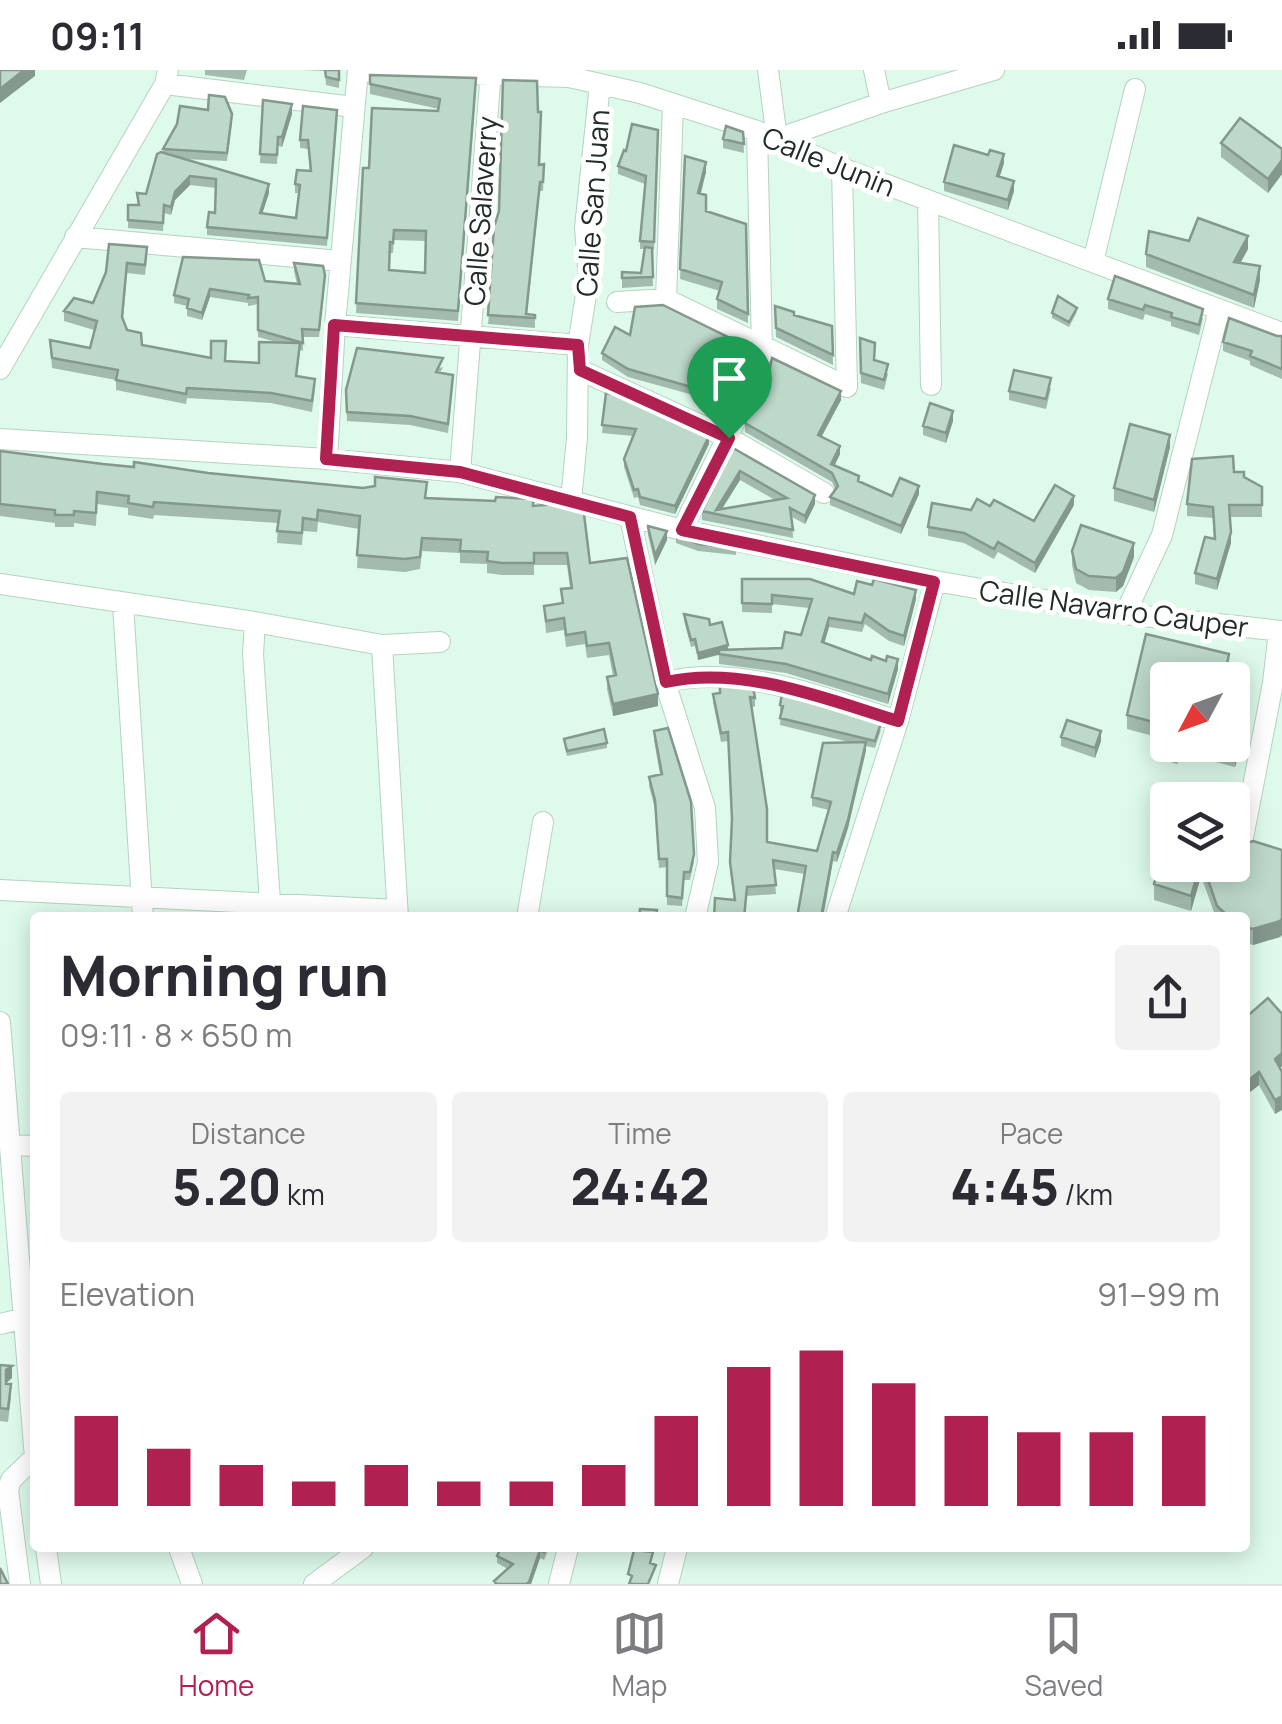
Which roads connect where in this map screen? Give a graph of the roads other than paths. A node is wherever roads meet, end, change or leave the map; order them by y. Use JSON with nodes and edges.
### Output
{"nodes":[{"id":1,"x":768,"y":70,"type":"edge"},
{"id":2,"x":874,"y":70,"type":"edge"},
{"id":3,"x":358,"y":71,"type":"edge"},
{"id":4,"x":491,"y":72,"type":"edge"},
{"id":5,"x":981,"y":72,"type":"edge"},
{"id":6,"x":167,"y":77,"type":"edge"},
{"id":7,"x":590,"y":78,"type":"edge"},
{"id":8,"x":1135,"y":89,"type":"dead end"},
{"id":9,"x":880,"y":102,"type":"junction"},
{"id":10,"x":673,"y":105,"type":"junction"},
{"id":11,"x":354,"y":107,"type":"junction"},
{"id":12,"x":767,"y":135,"type":"junction"},
{"id":13,"x":842,"y":168,"type":"junction"},
{"id":14,"x":928,"y":200,"type":"junction"},
{"id":15,"x":75,"y":236,"type":"junction"},
{"id":16,"x":340,"y":261,"type":"junction"},
{"id":17,"x":1093,"y":262,"type":"junction"},
{"id":18,"x":666,"y":298,"type":"junction"},
{"id":19,"x":618,"y":302,"type":"dead end"},
{"id":20,"x":1220,"y":310,"type":"junction"},
{"id":21,"x":334,"y":325,"type":"junction"},
{"id":22,"x":1282,"y":333,"type":"edge"},
{"id":23,"x":470,"y":337,"type":"junction"},
{"id":24,"x":578,"y":345,"type":"junction"},
{"id":25,"x":762,"y":346,"type":"junction"},
{"id":26,"x":1,"y":362,"type":"edge"},
{"id":27,"x":591,"y":375,"type":"junction"},
{"id":28,"x":931,"y":385,"type":"dead end"},
{"id":29,"x":729,"y":438,"type":"junction"},
{"id":30,"x":0,"y":439,"type":"edge"},
{"id":31,"x":326,"y":459,"type":"junction"},
{"id":32,"x":460,"y":472,"type":"junction"},
{"id":33,"x":824,"y":493,"type":"dead end"},
{"id":34,"x":571,"y":502,"type":"junction"},
{"id":35,"x":630,"y":517,"type":"junction"},
{"id":36,"x":682,"y":530,"type":"junction"},
{"id":37,"x":934,"y":582,"type":"junction"},
{"id":38,"x":0,"y":584,"type":"edge"},
{"id":39,"x":123,"y":604,"type":"junction"},
{"id":40,"x":1125,"y":614,"type":"junction"},
{"id":41,"x":254,"y":622,"type":"junction"},
{"id":42,"x":1280,"y":631,"type":"edge"},
{"id":43,"x":440,"y":642,"type":"dead end"},
{"id":44,"x":382,"y":645,"type":"junction"},
{"id":45,"x":679,"y":679,"type":"junction"},
{"id":46,"x":898,"y":721,"type":"junction"},
{"id":47,"x":1250,"y":802,"type":"edge"},
{"id":48,"x":543,"y":822,"type":"dead end"},
{"id":49,"x":0,"y":890,"type":"edge"},
{"id":50,"x":143,"y":907,"type":"edge"},
{"id":51,"x":271,"y":911,"type":"edge"},
{"id":52,"x":313,"y":912,"type":"edge"},
{"id":53,"x":398,"y":912,"type":"edge"},
{"id":54,"x":527,"y":912,"type":"edge"},
{"id":55,"x":696,"y":912,"type":"edge"},
{"id":56,"x":837,"y":912,"type":"edge"},
{"id":57,"x":0,"y":1022,"type":"edge"},
{"id":58,"x":10,"y":1145,"type":"junction"},
{"id":59,"x":30,"y":1146,"type":"edge"},
{"id":60,"x":28,"y":1274,"type":"edge"},
{"id":61,"x":25,"y":1318,"type":"junction"},
{"id":62,"x":0,"y":1324,"type":"edge"},
{"id":63,"x":30,"y":1388,"type":"edge"},
{"id":64,"x":30,"y":1462,"type":"edge"},
{"id":65,"x":47,"y":1552,"type":"edge"},
{"id":66,"x":180,"y":1552,"type":"edge"},
{"id":67,"x":358,"y":1552,"type":"edge"},
{"id":68,"x":567,"y":1552,"type":"edge"},
{"id":69,"x":675,"y":1552,"type":"edge"},
{"id":70,"x":20,"y":1584,"type":"edge"},
{"id":71,"x":51,"y":1584,"type":"edge"},
{"id":72,"x":192,"y":1584,"type":"edge"},
{"id":73,"x":314,"y":1584,"type":"edge"},
{"id":74,"x":559,"y":1584,"type":"edge"},
{"id":75,"x":668,"y":1584,"type":"edge"}],
"edges":[{"from":1,"to":12,"type":"street"},
{"from":2,"to":9,"type":"street"},
{"from":3,"to":4,"type":"street","name":"Calle Junin"},
{"from":3,"to":11,"type":"street"},
{"from":4,"to":7,"type":"street","name":"Calle Junin"},
{"from":4,"to":23,"type":"street","name":"Calle Salaverry"},
{"from":5,"to":9,"type":"street"},
{"from":6,"to":11,"type":"street"},
{"from":6,"to":15,"type":"street"},
{"from":7,"to":10,"type":"street","name":"Calle Junin"},
{"from":7,"to":24,"type":"street","name":"Calle San Juan"},
{"from":8,"to":17,"type":"street"},
{"from":9,"to":12,"type":"street"},
{"from":10,"to":12,"type":"street","name":"Calle Junin"},
{"from":10,"to":18,"type":"street"},
{"from":11,"to":16,"type":"street"},
{"from":12,"to":13,"type":"street","name":"Calle Junin"},
{"from":12,"to":25,"type":"street"},
{"from":13,"to":14,"type":"street","name":"Calle Junin"},
{"from":13,"to":25,"type":"street"},
{"from":14,"to":17,"type":"street","name":"Calle Junin"},
{"from":14,"to":28,"type":"street"},
{"from":15,"to":16,"type":"street"},
{"from":15,"to":26,"type":"street"},
{"from":16,"to":21,"type":"street"},
{"from":17,"to":20,"type":"street","name":"Calle Junin"},
{"from":18,"to":19,"type":"street"},
{"from":18,"to":25,"type":"street"},
{"from":20,"to":22,"type":"street","name":"Calle Junin"},
{"from":20,"to":40,"type":"street"},
{"from":21,"to":23,"type":"street"},
{"from":21,"to":31,"type":"street"},
{"from":23,"to":24,"type":"street"},
{"from":23,"to":32,"type":"street","name":"Calle Salaverry"},
{"from":24,"to":27,"type":"street","name":"Calle San Juan"},
{"from":25,"to":29,"type":"street"},
{"from":27,"to":29,"type":"street"},
{"from":27,"to":34,"type":"street","name":"Calle San Juan"},
{"from":29,"to":33,"type":"street"},
{"from":29,"to":36,"type":"street"},
{"from":30,"to":31,"type":"street","name":"Calle Navarro Cauper"},
{"from":31,"to":32,"type":"street","name":"Calle Navarro Cauper"},
{"from":32,"to":34,"type":"street","name":"Calle Navarro Cauper"},
{"from":34,"to":35,"type":"street","name":"Calle Navarro Cauper"},
{"from":35,"to":36,"type":"street","name":"Calle Navarro Cauper"},
{"from":35,"to":45,"type":"street"},
{"from":36,"to":37,"type":"street","name":"Calle Navarro Cauper"},
{"from":37,"to":40,"type":"street","name":"Calle Navarro Cauper"},
{"from":37,"to":46,"type":"street"},
{"from":38,"to":39,"type":"street"},
{"from":39,"to":41,"type":"street"},
{"from":39,"to":50,"type":"street"},
{"from":40,"to":42,"type":"street","name":"Calle Navarro Cauper"},
{"from":41,"to":44,"type":"street"},
{"from":41,"to":51,"type":"street"},
{"from":42,"to":47,"type":"street"},
{"from":43,"to":44,"type":"street"},
{"from":44,"to":53,"type":"street"},
{"from":45,"to":46,"type":"street"},
{"from":45,"to":55,"type":"street"},
{"from":46,"to":56,"type":"street"},
{"from":48,"to":54,"type":"street"},
{"from":49,"to":50,"type":"street"},
{"from":50,"to":51,"type":"street"},
{"from":51,"to":52,"type":"street"},
{"from":57,"to":58,"type":"street"},
{"from":58,"to":59,"type":"street"},
{"from":58,"to":60,"type":"street"},
{"from":60,"to":61,"type":"street"},
{"from":61,"to":62,"type":"street"},
{"from":61,"to":63,"type":"street"},
{"from":64,"to":70,"type":"street"},
{"from":65,"to":71,"type":"street"},
{"from":66,"to":72,"type":"street"},
{"from":67,"to":73,"type":"street"},
{"from":68,"to":74,"type":"street"},
{"from":69,"to":75,"type":"street"}]}
